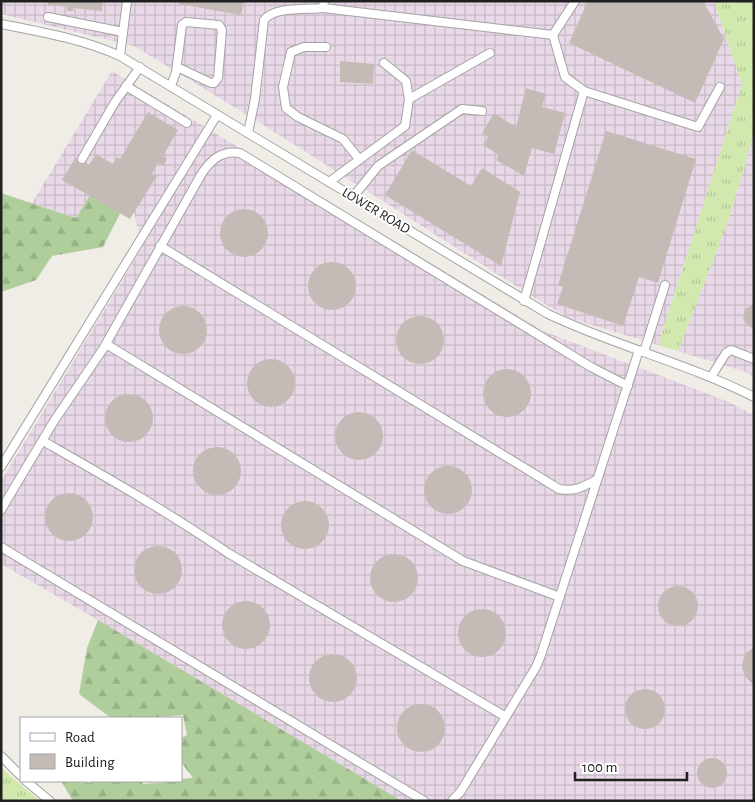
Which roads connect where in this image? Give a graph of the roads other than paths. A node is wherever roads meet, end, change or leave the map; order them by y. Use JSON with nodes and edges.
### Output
{"nodes":[{"id":1,"x":127,"y":1,"type":"edge"},
{"id":2,"x":279,"y":1,"type":"edge"},
{"id":3,"x":575,"y":1,"type":"edge"},
{"id":4,"x":323,"y":5,"type":"edge"},
{"id":5,"x":279,"y":11,"type":"junction"},
{"id":6,"x":48,"y":17,"type":"dead end"},
{"id":7,"x":1,"y":24,"type":"edge"},
{"id":8,"x":123,"y":32,"type":"junction"},
{"id":9,"x":553,"y":35,"type":"junction"},
{"id":10,"x":326,"y":47,"type":"dead end"},
{"id":11,"x":490,"y":54,"type":"dead end"},
{"id":12,"x":120,"y":56,"type":"junction"},
{"id":13,"x":384,"y":63,"type":"dead end"},
{"id":14,"x":140,"y":67,"type":"junction"},
{"id":15,"x":177,"y":67,"type":"junction"},
{"id":16,"x":126,"y":86,"type":"junction"},
{"id":17,"x":171,"y":86,"type":"junction"},
{"id":18,"x":720,"y":87,"type":"dead end"},
{"id":19,"x":584,"y":91,"type":"junction"},
{"id":20,"x":409,"y":99,"type":"junction"},
{"id":21,"x":482,"y":111,"type":"dead end"},
{"id":22,"x":217,"y":114,"type":"junction"},
{"id":23,"x":187,"y":123,"type":"dead end"},
{"id":24,"x":248,"y":133,"type":"junction"},
{"id":25,"x":82,"y":159,"type":"dead end"},
{"id":26,"x":360,"y":159,"type":"junction"},
{"id":27,"x":329,"y":182,"type":"junction"},
{"id":28,"x":353,"y":197,"type":"junction"},
{"id":29,"x":160,"y":246,"type":"junction"},
{"id":30,"x":665,"y":285,"type":"dead end"},
{"id":31,"x":524,"y":301,"type":"junction"},
{"id":32,"x":106,"y":344,"type":"junction"},
{"id":33,"x":641,"y":351,"type":"junction"},
{"id":34,"x":754,"y":359,"type":"edge"},
{"id":35,"x":711,"y":377,"type":"junction"},
{"id":36,"x":628,"y":386,"type":"junction"},
{"id":37,"x":754,"y":397,"type":"edge"},
{"id":38,"x":43,"y":442,"type":"junction"},
{"id":39,"x":1,"y":467,"type":"edge"},
{"id":40,"x":596,"y":480,"type":"junction"},
{"id":41,"x":1,"y":510,"type":"edge"},
{"id":42,"x":1,"y":548,"type":"edge"},
{"id":43,"x":560,"y":597,"type":"junction"},
{"id":44,"x":506,"y":717,"type":"junction"},
{"id":45,"x":1,"y":756,"type":"edge"},
{"id":46,"x":20,"y":775,"type":"edge"},
{"id":47,"x":27,"y":782,"type":"edge"},
{"id":48,"x":50,"y":801,"type":"edge"},
{"id":49,"x":424,"y":801,"type":"edge"},
{"id":50,"x":452,"y":801,"type":"edge"}],
"edges":[{"from":1,"to":8,"type":"street"},
{"from":2,"to":5,"type":"street"},
{"from":3,"to":9,"type":"street"},
{"from":4,"to":5,"type":"street"},
{"from":4,"to":9,"type":"street"},
{"from":5,"to":24,"type":"street"},
{"from":6,"to":8,"type":"street"},
{"from":7,"to":12,"type":"street","name":"LOWER ROAD"},
{"from":8,"to":12,"type":"street"},
{"from":9,"to":19,"type":"street"},
{"from":10,"to":26,"type":"street"},
{"from":11,"to":20,"type":"street"},
{"from":12,"to":14,"type":"street","name":"LOWER ROAD"},
{"from":13,"to":20,"type":"street"},
{"from":14,"to":16,"type":"street"},
{"from":14,"to":17,"type":"street","name":"LOWER ROAD"},
{"from":15,"to":15,"type":"street"},
{"from":15,"to":17,"type":"street"},
{"from":16,"to":23,"type":"street"},
{"from":16,"to":25,"type":"street"},
{"from":17,"to":22,"type":"street","name":"LOWER ROAD"},
{"from":18,"to":19,"type":"street"},
{"from":19,"to":31,"type":"street"},
{"from":20,"to":26,"type":"street"},
{"from":21,"to":28,"type":"street"},
{"from":22,"to":24,"type":"street","name":"LOWER ROAD"},
{"from":22,"to":39,"type":"street"},
{"from":24,"to":27,"type":"street","name":"LOWER ROAD"},
{"from":26,"to":27,"type":"street"},
{"from":27,"to":28,"type":"street","name":"LOWER ROAD"},
{"from":28,"to":31,"type":"street","name":"LOWER ROAD"},
{"from":29,"to":32,"type":"street"},
{"from":29,"to":36,"type":"street"},
{"from":29,"to":40,"type":"street"},
{"from":30,"to":33,"type":"street"},
{"from":31,"to":33,"type":"street","name":"LOWER ROAD"},
{"from":32,"to":38,"type":"street"},
{"from":32,"to":43,"type":"street"},
{"from":33,"to":35,"type":"street","name":"LOWER ROAD"},
{"from":33,"to":36,"type":"street"},
{"from":34,"to":35,"type":"street"},
{"from":35,"to":37,"type":"street","name":"LOWER ROAD"},
{"from":36,"to":40,"type":"street"},
{"from":38,"to":41,"type":"street"},
{"from":38,"to":44,"type":"street"},
{"from":40,"to":43,"type":"street"},
{"from":42,"to":49,"type":"street"},
{"from":43,"to":44,"type":"street"},
{"from":44,"to":50,"type":"street"},
{"from":45,"to":46,"type":"street"},
{"from":47,"to":48,"type":"street"}]}
